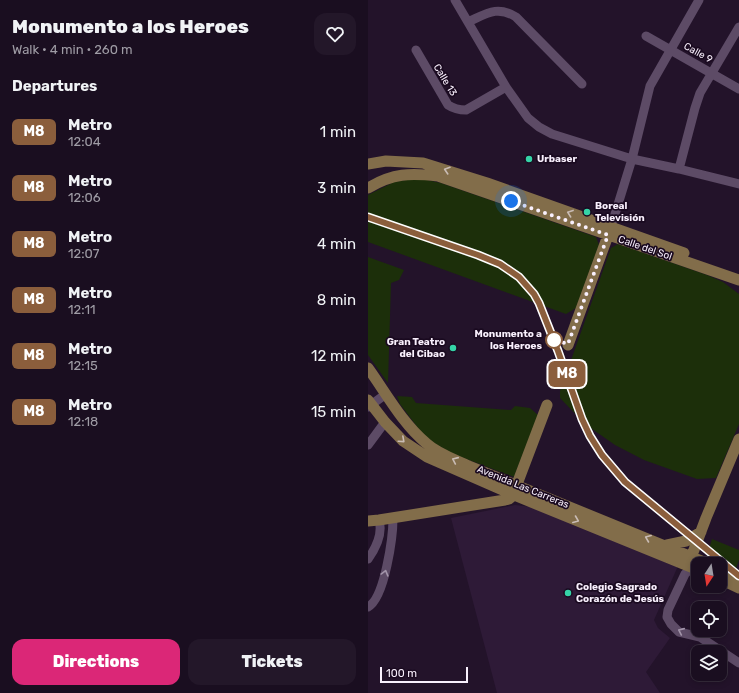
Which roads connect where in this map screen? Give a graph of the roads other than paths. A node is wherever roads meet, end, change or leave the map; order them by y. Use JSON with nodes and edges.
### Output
{"nodes":[{"id":1,"x":455,"y":0,"type":"edge"},
{"id":2,"x":698,"y":0,"type":"edge"},
{"id":3,"x":468,"y":22,"type":"junction"},
{"id":4,"x":739,"y":27,"type":"edge"},
{"id":5,"x":646,"y":36,"type":"dead end"},
{"id":6,"x":416,"y":50,"type":"dead end"},
{"id":7,"x":670,"y":50,"type":"junction"},
{"id":8,"x":712,"y":73,"type":"junction"},
{"id":9,"x":582,"y":84,"type":"dead end"},
{"id":10,"x":506,"y":86,"type":"junction"},
{"id":11,"x":739,"y":89,"type":"edge"},
{"id":12,"x":632,"y":160,"type":"junction"},
{"id":13,"x":368,"y":164,"type":"edge"},
{"id":14,"x":679,"y":169,"type":"junction"},
{"id":15,"x":739,"y":184,"type":"edge"},
{"id":16,"x":485,"y":187,"type":"junction"},
{"id":17,"x":368,"y":188,"type":"edge"},
{"id":18,"x":609,"y":231,"type":"junction"},
{"id":19,"x":739,"y":272,"type":"edge"},
{"id":20,"x":722,"y":274,"type":"junction"},
{"id":21,"x":739,"y":280,"type":"edge"},
{"id":22,"x":739,"y":287,"type":"edge"},
{"id":23,"x":568,"y":344,"type":"dead end"},
{"id":24,"x":368,"y":368,"type":"edge"},
{"id":25,"x":386,"y":394,"type":"junction"},
{"id":26,"x":369,"y":404,"type":"edge"},
{"id":27,"x":547,"y":405,"type":"dead end"},
{"id":28,"x":385,"y":422,"type":"junction"},
{"id":29,"x":739,"y":439,"type":"edge"},
{"id":30,"x":368,"y":445,"type":"edge"},
{"id":31,"x":739,"y":459,"type":"edge"},
{"id":32,"x":515,"y":490,"type":"junction"},
{"id":33,"x":393,"y":518,"type":"junction"},
{"id":34,"x":373,"y":520,"type":"edge"},
{"id":35,"x":701,"y":532,"type":"junction"},
{"id":36,"x":664,"y":545,"type":"junction"},
{"id":37,"x":695,"y":557,"type":"edge"},
{"id":38,"x":696,"y":557,"type":"edge"},
{"id":39,"x":368,"y":559,"type":"edge"},
{"id":40,"x":691,"y":562,"type":"edge"},
{"id":41,"x":691,"y":562,"type":"edge"},
{"id":42,"x":691,"y":566,"type":"edge"},
{"id":43,"x":727,"y":571,"type":"edge"},
{"id":44,"x":739,"y":577,"type":"edge"},
{"id":45,"x":727,"y":582,"type":"edge"},
{"id":46,"x":739,"y":588,"type":"edge"},
{"id":47,"x":368,"y":607,"type":"edge"},
{"id":48,"x":739,"y":663,"type":"edge"}],
"edges":[{"from":1,"to":3,"type":"street"},
{"from":2,"to":7,"type":"street"},
{"from":3,"to":9,"type":"street"},
{"from":3,"to":10,"type":"street"},
{"from":4,"to":8,"type":"street"},
{"from":5,"to":7,"type":"street","name":"Calle 9"},
{"from":6,"to":10,"type":"street","name":"Calle 13"},
{"from":7,"to":8,"type":"street","name":"Calle 9"},
{"from":7,"to":12,"type":"street"},
{"from":8,"to":11,"type":"street","name":"Calle 9"},
{"from":8,"to":14,"type":"street"},
{"from":10,"to":12,"type":"street"},
{"from":12,"to":14,"type":"street"},
{"from":12,"to":18,"type":"street"},
{"from":16,"to":13,"type":"main road","name":"Calle del Sol","one_way":true},
{"from":14,"to":15,"type":"street"},
{"from":16,"to":17,"type":"main road","name":"Calle del Sol"},
{"from":16,"to":18,"type":"main road","name":"Calle del Sol"},
{"from":18,"to":19,"type":"main road","name":"Calle del Sol"},
{"from":18,"to":20,"type":"main road","name":"Calle del Sol"},
{"from":18,"to":23,"type":"main road"},
{"from":20,"to":21,"type":"main road","name":"Calle del Sol"},
{"from":20,"to":22,"type":"main road"},
{"from":24,"to":25,"type":"main road","name":"Avenida Las Carreras"},
{"from":25,"to":26,"type":"street"},
{"from":32,"to":25,"type":"main road","name":"Avenida Las Carreras","one_way":true},
{"from":26,"to":28,"type":"main road","name":"Avenida Las Carreras"},
{"from":27,"to":32,"type":"main road"},
{"from":28,"to":30,"type":"street"},
{"from":28,"to":32,"type":"main road","name":"Avenida Las Carreras","one_way":true},
{"from":29,"to":35,"type":"main road"},
{"from":31,"to":38,"type":"main road"},
{"from":32,"to":33,"type":"main road"},
{"from":36,"to":32,"type":"main road","name":"Avenida Las Carreras","one_way":true},
{"from":32,"to":40,"type":"main road","name":"Avenida Las Carreras","one_way":true},
{"from":33,"to":34,"type":"main road"},
{"from":47,"to":33,"type":"street","one_way":true},
{"from":34,"to":39,"type":"street"},
{"from":35,"to":36,"type":"main road"},
{"from":35,"to":37,"type":"main road"},
{"from":36,"to":41,"type":"main road","name":"Avenida Las Carreras"},
{"from":48,"to":42,"type":"street","one_way":true},
{"from":43,"to":44,"type":"main road"},
{"from":45,"to":46,"type":"main road"}]}
